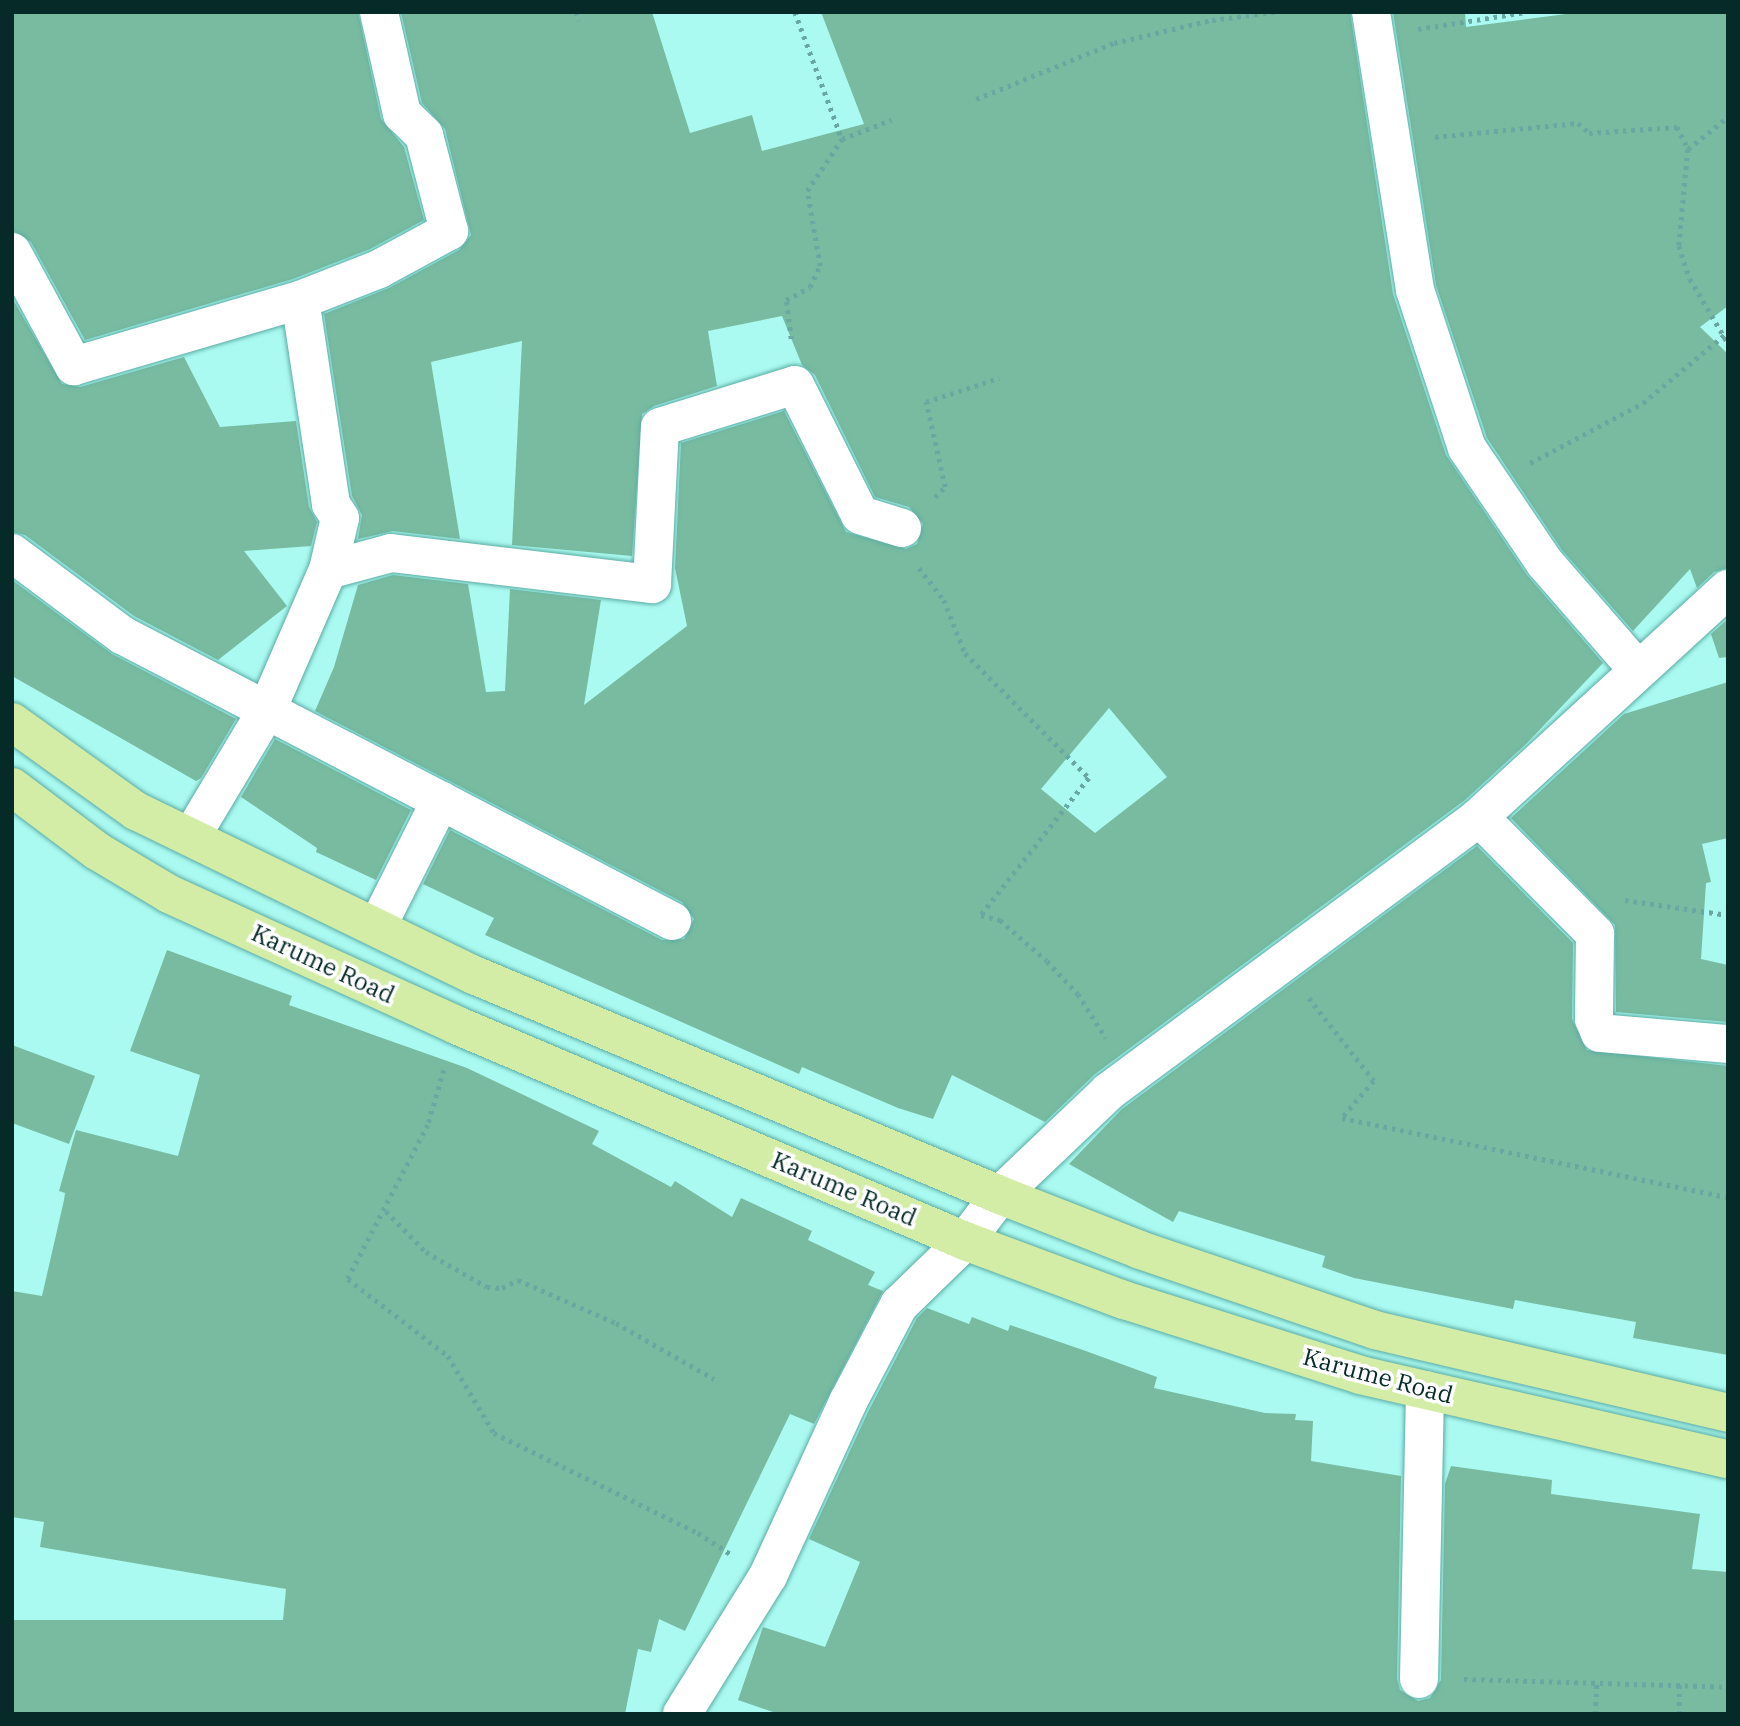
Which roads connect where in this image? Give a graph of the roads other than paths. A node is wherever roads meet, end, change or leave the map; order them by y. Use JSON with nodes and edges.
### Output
{"nodes":[{"id":1,"x":379,"y":12,"type":"edge"},
{"id":2,"x":1373,"y":24,"type":"edge"},
{"id":3,"x":12,"y":252,"type":"edge"},
{"id":4,"x":300,"y":300,"type":"junction"},
{"id":5,"x":902,"y":528,"type":"road end"},
{"id":6,"x":12,"y":552,"type":"edge"},
{"id":7,"x":328,"y":570,"type":"junction"},
{"id":8,"x":1728,"y":589,"type":"edge"},
{"id":9,"x":1637,"y":669,"type":"junction"},
{"id":10,"x":267,"y":710,"type":"junction"},
{"id":11,"x":12,"y":722,"type":"edge"},
{"id":12,"x":12,"y":787,"type":"edge"},
{"id":13,"x":441,"y":800,"type":"junction"},
{"id":14,"x":1479,"y":817,"type":"junction"},
{"id":15,"x":191,"y":837,"type":"junction"},
{"id":16,"x":672,"y":921,"type":"dead end"},
{"id":17,"x":377,"y":927,"type":"junction"},
{"id":18,"x":1728,"y":1044,"type":"edge"},
{"id":19,"x":1000,"y":1195,"type":"junction"},
{"id":20,"x":965,"y":1241,"type":"junction"},
{"id":21,"x":1425,"y":1390,"type":"junction"},
{"id":22,"x":1728,"y":1413,"type":"edge"},
{"id":23,"x":1728,"y":1459,"type":"edge"},
{"id":24,"x":1419,"y":1679,"type":"road end"},
{"id":25,"x":682,"y":1714,"type":"edge"}],
"edges":[{"from":1,"to":4,"type":"street"},
{"from":2,"to":9,"type":"street"},
{"from":3,"to":4,"type":"street"},
{"from":4,"to":7,"type":"street"},
{"from":5,"to":7,"type":"street"},
{"from":6,"to":10,"type":"street"},
{"from":7,"to":10,"type":"street"},
{"from":8,"to":9,"type":"street"},
{"from":9,"to":14,"type":"street"},
{"from":10,"to":13,"type":"street"},
{"from":10,"to":15,"type":"street"},
{"from":11,"to":15,"type":"main road"},
{"from":12,"to":20,"type":"main road","name":"Karume Road"},
{"from":13,"to":16,"type":"street"},
{"from":13,"to":17,"type":"street"},
{"from":14,"to":18,"type":"street"},
{"from":14,"to":19,"type":"street"},
{"from":15,"to":17,"type":"main road"},
{"from":17,"to":19,"type":"main road"},
{"from":19,"to":20,"type":"street"},
{"from":19,"to":22,"type":"main road"},
{"from":20,"to":21,"type":"main road","name":"Karume Road"},
{"from":20,"to":25,"type":"street"},
{"from":21,"to":23,"type":"main road","name":"Karume Road"},
{"from":21,"to":24,"type":"street"}]}
